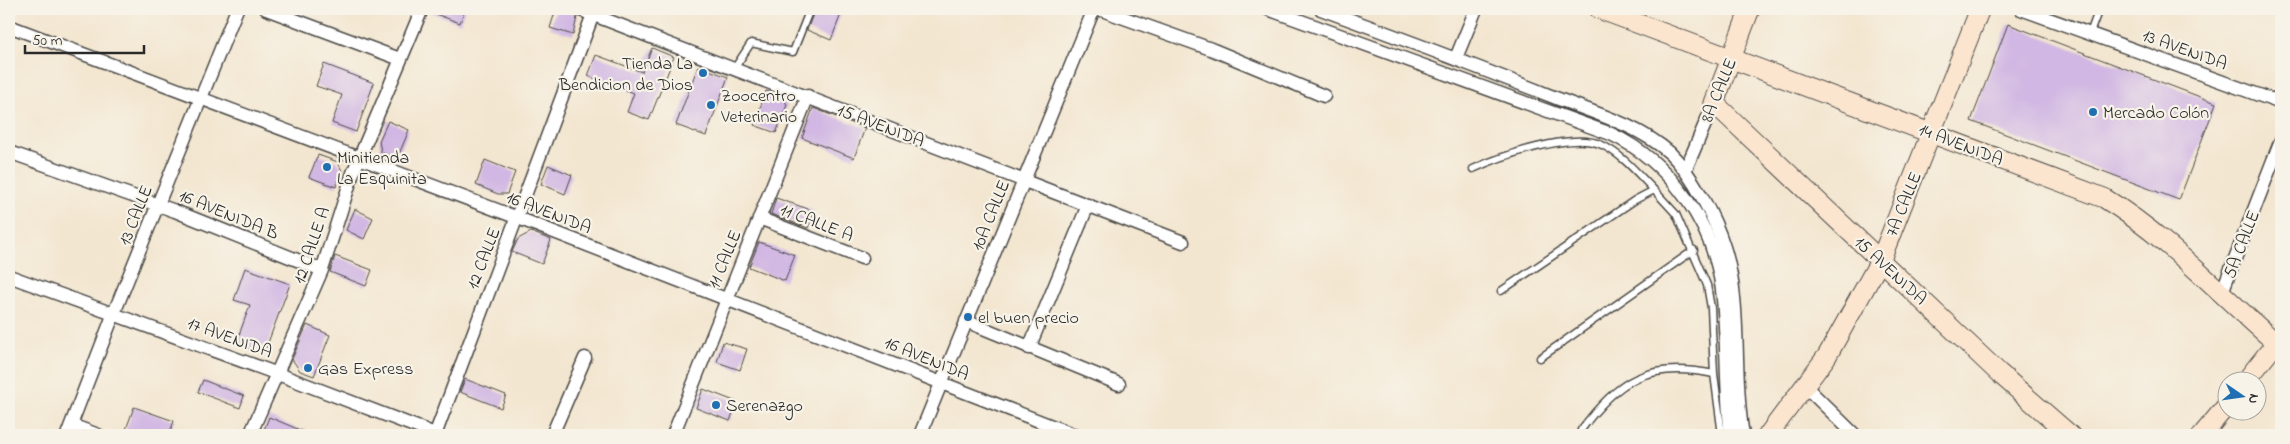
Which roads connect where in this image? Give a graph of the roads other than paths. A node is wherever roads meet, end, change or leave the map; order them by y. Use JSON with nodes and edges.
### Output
{"nodes":[{"id":1,"x":238,"y":9,"type":"edge"},
{"id":2,"x":266,"y":9,"type":"edge"},
{"id":3,"x":422,"y":9,"type":"edge"},
{"id":4,"x":578,"y":9,"type":"edge"},
{"id":5,"x":810,"y":9,"type":"edge"},
{"id":6,"x":1094,"y":9,"type":"edge"},
{"id":7,"x":1099,"y":9,"type":"edge"},
{"id":8,"x":1268,"y":9,"type":"edge"},
{"id":9,"x":1321,"y":9,"type":"edge"},
{"id":10,"x":1476,"y":9,"type":"edge"},
{"id":11,"x":1599,"y":9,"type":"edge"},
{"id":12,"x":1750,"y":9,"type":"edge"},
{"id":13,"x":1980,"y":9,"type":"edge"},
{"id":14,"x":2021,"y":9,"type":"edge"},
{"id":15,"x":2099,"y":9,"type":"edge"},
{"id":16,"x":594,"y":12,"type":"edge"},
{"id":17,"x":9,"y":26,"type":"edge"},
{"id":18,"x":2090,"y":33,"type":"junction"},
{"id":19,"x":1456,"y":58,"type":"junction"},
{"id":20,"x":1731,"y":58,"type":"junction"},
{"id":21,"x":400,"y":60,"type":"junction"},
{"id":22,"x":734,"y":69,"type":"junction"},
{"id":23,"x":808,"y":96,"type":"junction"},
{"id":24,"x":1324,"y":96,"type":"dead end"},
{"id":25,"x":201,"y":99,"type":"junction"},
{"id":26,"x":1714,"y":103,"type":"junction"},
{"id":27,"x":2281,"y":103,"type":"edge"},
{"id":28,"x":1932,"y":133,"type":"junction"},
{"id":29,"x":2281,"y":140,"type":"edge"},
{"id":30,"x":9,"y":152,"type":"edge"},
{"id":31,"x":359,"y":158,"type":"junction"},
{"id":32,"x":1472,"y":169,"type":"dead end"},
{"id":33,"x":1685,"y":171,"type":"junction"},
{"id":34,"x":1023,"y":180,"type":"junction"},
{"id":35,"x":1654,"y":190,"type":"junction"},
{"id":36,"x":158,"y":205,"type":"junction"},
{"id":37,"x":1088,"y":205,"type":"junction"},
{"id":38,"x":518,"y":218,"type":"junction"},
{"id":39,"x":759,"y":218,"type":"junction"},
{"id":40,"x":1183,"y":242,"type":"dead end"},
{"id":41,"x":1694,"y":250,"type":"junction"},
{"id":42,"x":862,"y":258,"type":"dead end"},
{"id":43,"x":1881,"y":259,"type":"junction"},
{"id":44,"x":322,"y":270,"type":"junction"},
{"id":45,"x":9,"y":276,"type":"edge"},
{"id":46,"x":1501,"y":291,"type":"dead end"},
{"id":47,"x":2222,"y":292,"type":"junction"},
{"id":48,"x":727,"y":298,"type":"junction"},
{"id":49,"x":114,"y":314,"type":"junction"},
{"id":50,"x":966,"y":321,"type":"junction"},
{"id":51,"x":2280,"y":342,"type":"edge"},
{"id":52,"x":1029,"y":348,"type":"junction"},
{"id":53,"x":585,"y":358,"type":"dead end"},
{"id":54,"x":1540,"y":358,"type":"dead end"},
{"id":55,"x":2254,"y":372,"type":"edge"},
{"id":56,"x":278,"y":374,"type":"junction"},
{"id":57,"x":1714,"y":374,"type":"junction"},
{"id":58,"x":941,"y":383,"type":"junction"},
{"id":59,"x":1118,"y":384,"type":"dead end"},
{"id":60,"x":1806,"y":386,"type":"junction"},
{"id":61,"x":2218,"y":416,"type":"edge"},
{"id":62,"x":69,"y":430,"type":"edge"},
{"id":63,"x":1053,"y":432,"type":"edge"},
{"id":64,"x":98,"y":435,"type":"edge"},
{"id":65,"x":250,"y":435,"type":"edge"},
{"id":66,"x":436,"y":435,"type":"edge"},
{"id":67,"x":552,"y":435,"type":"edge"},
{"id":68,"x":673,"y":435,"type":"edge"},
{"id":69,"x":920,"y":435,"type":"edge"},
{"id":70,"x":1075,"y":435,"type":"edge"},
{"id":71,"x":1580,"y":435,"type":"edge"},
{"id":72,"x":1722,"y":435,"type":"edge"},
{"id":73,"x":1730,"y":435,"type":"edge"},
{"id":74,"x":1743,"y":435,"type":"edge"},
{"id":75,"x":1768,"y":435,"type":"edge"},
{"id":76,"x":1855,"y":435,"type":"edge"},
{"id":77,"x":2070,"y":435,"type":"edge"},
{"id":78,"x":2202,"y":435,"type":"edge"}],
"edges":[{"from":1,"to":25,"type":"street","name":"13 CALLE"},
{"from":2,"to":21,"type":"street"},
{"from":3,"to":21,"type":"street","name":"12 CALLE A"},
{"from":4,"to":16,"type":"street","name":"15 AVENIDA"},
{"from":5,"to":22,"type":"lane"},
{"from":6,"to":34,"type":"street","name":"10A CALLE"},
{"from":7,"to":24,"type":"street"},
{"from":8,"to":73,"type":"street"},
{"from":9,"to":19,"type":"street"},
{"from":10,"to":19,"type":"street"},
{"from":11,"to":20,"type":"street","name":"14 AVENIDA"},
{"from":12,"to":20,"type":"street","name":"8A CALLE"},
{"from":13,"to":28,"type":"street","name":"7A CALLE"},
{"from":14,"to":18,"type":"street","name":"13 AVENIDA"},
{"from":15,"to":18,"type":"lane"},
{"from":16,"to":22,"type":"street","name":"15 AVENIDA"},
{"from":16,"to":38,"type":"street","name":"12 CALLE"},
{"from":17,"to":25,"type":"street","name":"16 AVENIDA"},
{"from":18,"to":27,"type":"street","name":"13 AVENIDA"},
{"from":19,"to":33,"type":"street"},
{"from":20,"to":26,"type":"street","name":"8A CALLE"},
{"from":20,"to":28,"type":"street","name":"14 AVENIDA"},
{"from":21,"to":31,"type":"street","name":"12 CALLE A"},
{"from":22,"to":23,"type":"street","name":"15 AVENIDA"},
{"from":23,"to":34,"type":"street","name":"15 AVENIDA"},
{"from":23,"to":39,"type":"street","name":"11 CALLE"},
{"from":25,"to":31,"type":"street","name":"16 AVENIDA"},
{"from":25,"to":36,"type":"street","name":"13 CALLE"},
{"from":26,"to":33,"type":"street","name":"8A CALLE"},
{"from":26,"to":43,"type":"street","name":"15 AVENIDA"},
{"from":28,"to":43,"type":"street","name":"7A CALLE"},
{"from":28,"to":47,"type":"street","name":"14 AVENIDA"},
{"from":29,"to":47,"type":"street","name":"5A CALLE"},
{"from":30,"to":36,"type":"street","name":"16 AVENIDA B"},
{"from":31,"to":38,"type":"street","name":"16 AVENIDA"},
{"from":31,"to":44,"type":"street","name":"12 CALLE A"},
{"from":32,"to":35,"type":"lane"},
{"from":33,"to":74,"type":"street"},
{"from":34,"to":37,"type":"street","name":"15 AVENIDA"},
{"from":34,"to":50,"type":"street","name":"10A CALLE"},
{"from":35,"to":41,"type":"lane"},
{"from":35,"to":46,"type":"lane"},
{"from":36,"to":44,"type":"street","name":"16 AVENIDA B"},
{"from":36,"to":49,"type":"street","name":"13 CALLE"},
{"from":37,"to":40,"type":"street","name":"15 AVENIDA"},
{"from":37,"to":52,"type":"street"},
{"from":38,"to":48,"type":"street","name":"16 AVENIDA"},
{"from":38,"to":66,"type":"street","name":"12 CALLE"},
{"from":39,"to":42,"type":"street","name":"11 CALLE A"},
{"from":39,"to":48,"type":"street","name":"11 CALLE"},
{"from":41,"to":54,"type":"lane"},
{"from":41,"to":57,"type":"lane"},
{"from":43,"to":60,"type":"street","name":"7A CALLE"},
{"from":43,"to":77,"type":"street","name":"15 AVENIDA"},
{"from":44,"to":56,"type":"street","name":"12 CALLE A"},
{"from":45,"to":49,"type":"street","name":"17 AVENIDA"},
{"from":47,"to":51,"type":"street","name":"14 AVENIDA"},
{"from":48,"to":58,"type":"street","name":"16 AVENIDA"},
{"from":48,"to":68,"type":"street","name":"11 CALLE"},
{"from":49,"to":56,"type":"street","name":"17 AVENIDA"},
{"from":49,"to":62,"type":"street","name":"13 CALLE"},
{"from":50,"to":52,"type":"street"},
{"from":50,"to":58,"type":"street","name":"10A CALLE"},
{"from":51,"to":55,"type":"street"},
{"from":52,"to":59,"type":"street"},
{"from":53,"to":67,"type":"street"},
{"from":56,"to":65,"type":"street","name":"12 CALLE A"},
{"from":56,"to":66,"type":"street","name":"17 AVENIDA"},
{"from":57,"to":71,"type":"lane"},
{"from":57,"to":72,"type":"lane"},
{"from":58,"to":63,"type":"street","name":"16 AVENIDA"},
{"from":58,"to":69,"type":"street","name":"10A CALLE"},
{"from":60,"to":75,"type":"street","name":"7A CALLE"},
{"from":60,"to":76,"type":"street"},
{"from":61,"to":78,"type":"street"},
{"from":62,"to":64,"type":"street"},
{"from":63,"to":70,"type":"street","name":"16 AVENIDA"}]}
